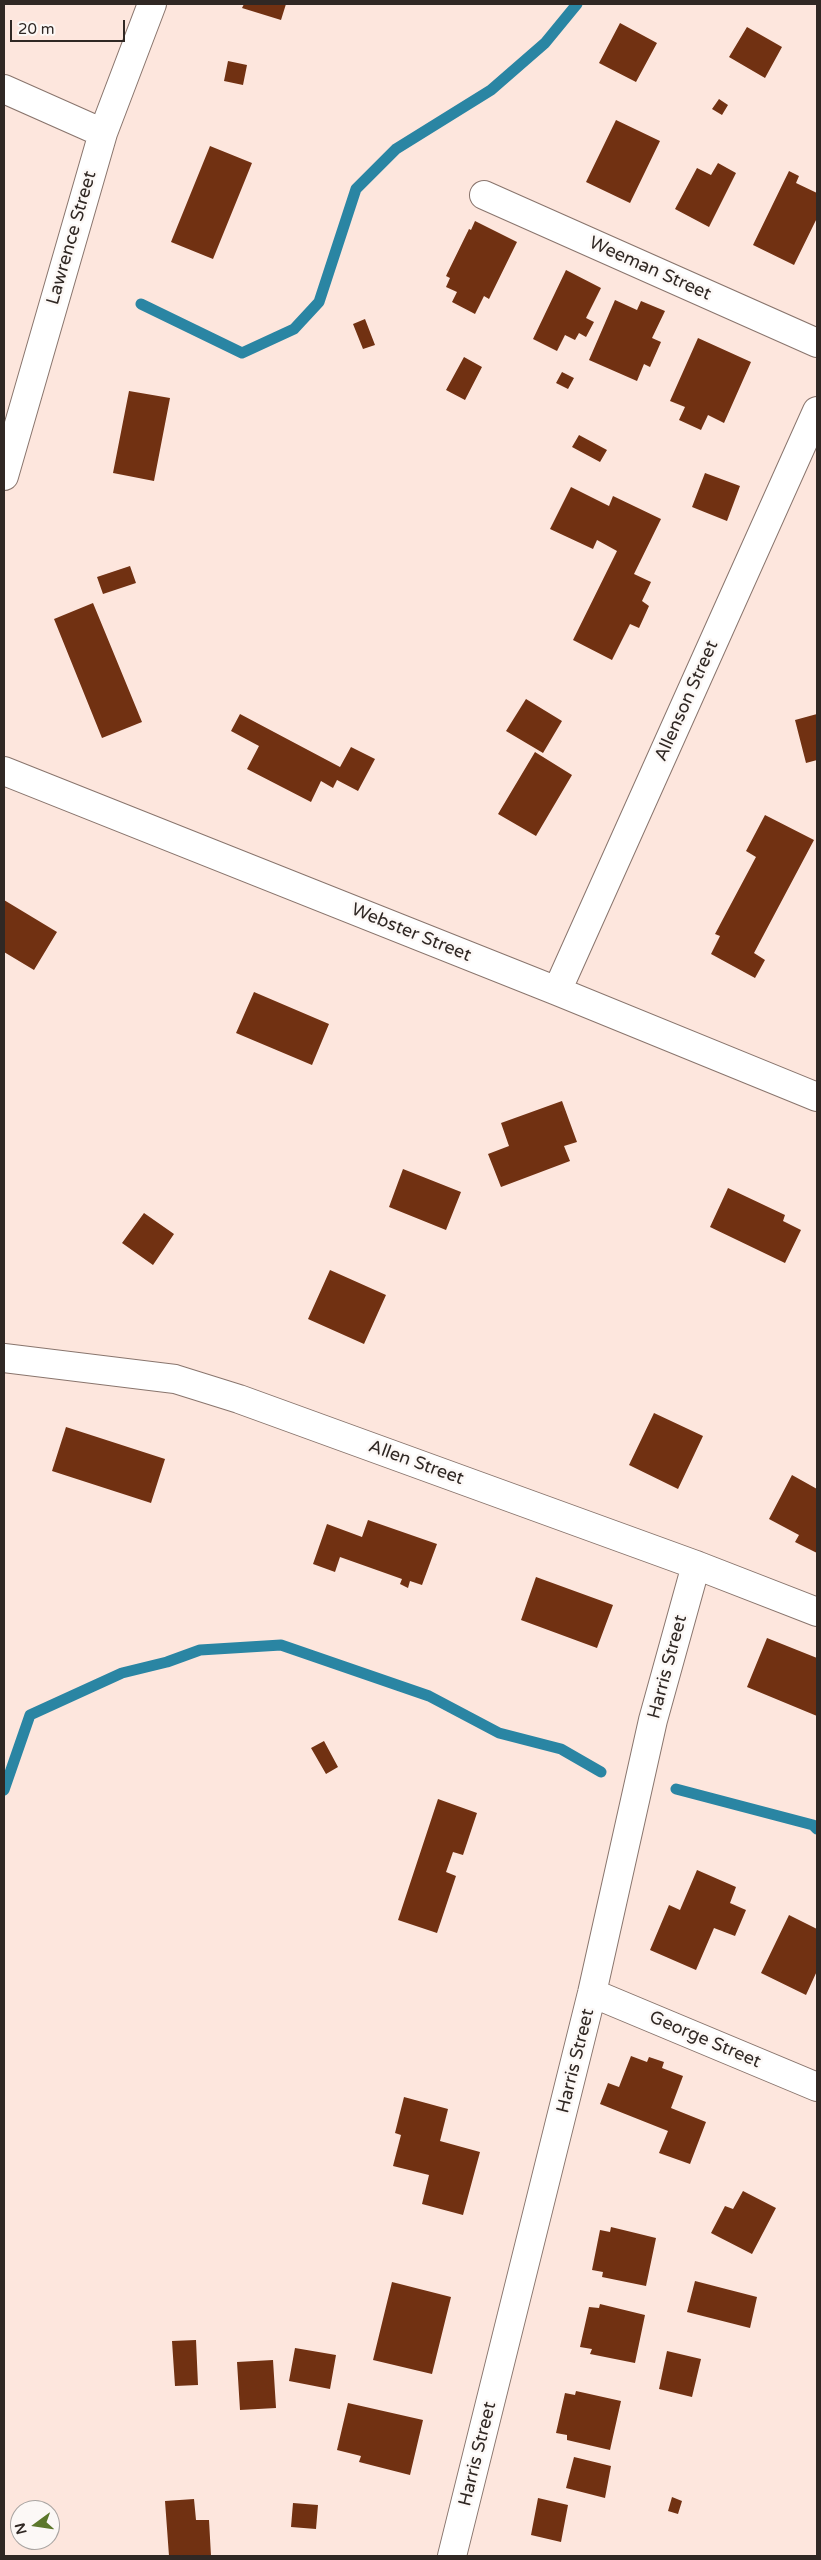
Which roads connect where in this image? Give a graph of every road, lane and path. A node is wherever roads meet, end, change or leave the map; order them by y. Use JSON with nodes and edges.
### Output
{"nodes":[{"id":1,"x":152,"y":4,"type":"edge"},
{"id":2,"x":4,"y":89,"type":"edge"},
{"id":3,"x":103,"y":133,"type":"junction"},
{"id":4,"x":484,"y":195,"type":"dead end"},
{"id":5,"x":817,"y":343,"type":"edge"},
{"id":6,"x":817,"y":412,"type":"edge"},
{"id":7,"x":4,"y":476,"type":"edge"},
{"id":8,"x":4,"y":771,"type":"edge"},
{"id":9,"x":558,"y":991,"type":"junction"},
{"id":10,"x":817,"y":1097,"type":"edge"},
{"id":11,"x":4,"y":1358,"type":"edge"},
{"id":12,"x":696,"y":1566,"type":"junction"},
{"id":13,"x":817,"y":1612,"type":"edge"},
{"id":14,"x":592,"y":1993,"type":"junction"},
{"id":15,"x":817,"y":2086,"type":"edge"},
{"id":16,"x":452,"y":2556,"type":"edge"}],
"edges":[{"from":1,"to":3,"type":"street","name":"Lawrence Street"},
{"from":2,"to":3,"type":"street"},
{"from":3,"to":7,"type":"street","name":"Lawrence Street"},
{"from":4,"to":5,"type":"street","name":"Weeman Street"},
{"from":6,"to":9,"type":"street","name":"Allenson Street"},
{"from":8,"to":9,"type":"street","name":"Webster Street"},
{"from":9,"to":10,"type":"street","name":"Webster Street"},
{"from":11,"to":12,"type":"street","name":"Allen Street"},
{"from":12,"to":13,"type":"street","name":"Allen Street"},
{"from":12,"to":14,"type":"street","name":"Harris Street"},
{"from":14,"to":15,"type":"street","name":"George Street"},
{"from":14,"to":16,"type":"street","name":"Harris Street"}]}
